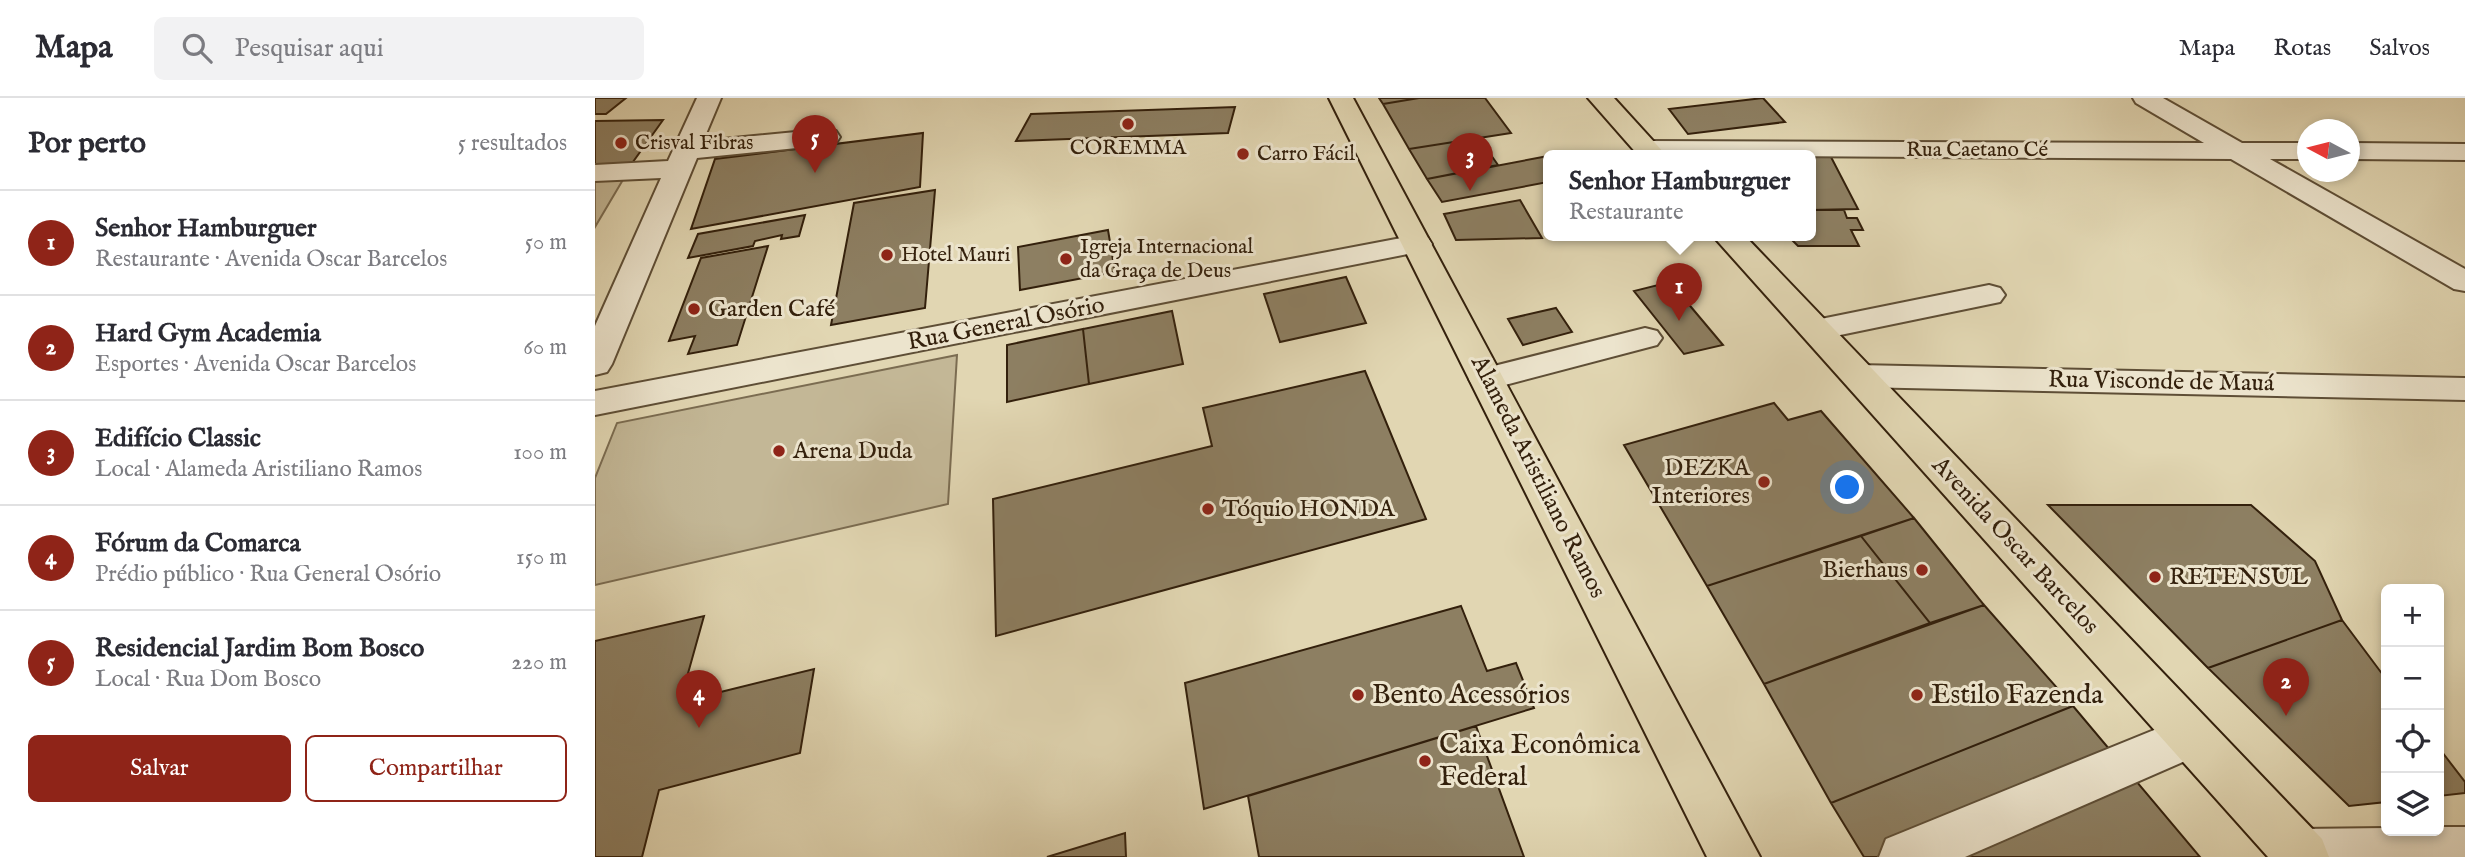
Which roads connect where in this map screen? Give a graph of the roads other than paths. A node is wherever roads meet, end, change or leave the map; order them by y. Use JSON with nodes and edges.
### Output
{"nodes":[{"id":1,"x":709,"y":98,"type":"edge"},
{"id":2,"x":1341,"y":98,"type":"edge"},
{"id":3,"x":1600,"y":98,"type":"edge"},
{"id":4,"x":2145,"y":98,"type":"edge"},
{"id":5,"x":827,"y":137,"type":"dead end"},
{"id":6,"x":1648,"y":150,"type":"edge"},
{"id":7,"x":2237,"y":151,"type":"junction"},
{"id":8,"x":2297,"y":151,"type":"edge"},
{"id":9,"x":2360,"y":151,"type":"edge"},
{"id":10,"x":1816,"y":152,"type":"edge"},
{"id":11,"x":2465,"y":152,"type":"edge"},
{"id":12,"x":683,"y":160,"type":"junction"},
{"id":13,"x":595,"y":173,"type":"edge"},
{"id":14,"x":1733,"y":241,"type":"edge"},
{"id":15,"x":1417,"y":244,"type":"junction"},
{"id":16,"x":2465,"y":282,"type":"edge"},
{"id":17,"x":1989,"y":295,"type":"dead end"},
{"id":18,"x":1816,"y":330,"type":"junction"},
{"id":19,"x":1645,"y":338,"type":"dead end"},
{"id":20,"x":595,"y":364,"type":"edge"},
{"id":21,"x":1858,"y":376,"type":"junction"},
{"id":22,"x":1486,"y":379,"type":"junction"},
{"id":23,"x":2465,"y":389,"type":"edge"},
{"id":24,"x":595,"y":403,"type":"edge"},
{"id":25,"x":2191,"y":736,"type":"junction"},
{"id":26,"x":2465,"y":852,"type":"edge"},
{"id":27,"x":2302,"y":855,"type":"edge"},
{"id":28,"x":1734,"y":857,"type":"edge"},
{"id":29,"x":1905,"y":857,"type":"edge"}],
"edges":[{"from":1,"to":12,"type":"street"},
{"from":2,"to":15,"type":"main road","name":"Alameda Aristiliano Ramos"},
{"from":3,"to":6,"type":"main road"},
{"from":4,"to":7,"type":"street"},
{"from":5,"to":12,"type":"street"},
{"from":7,"to":8,"type":"street","name":"Rua Caetano Cé"},
{"from":7,"to":10,"type":"street","name":"Rua Caetano Cé"},
{"from":7,"to":16,"type":"street"},
{"from":9,"to":11,"type":"street"},
{"from":12,"to":13,"type":"street"},
{"from":12,"to":20,"type":"street"},
{"from":14,"to":18,"type":"main road","name":"Avenida Oscar Barcelos"},
{"from":15,"to":22,"type":"main road","name":"Alameda Aristiliano Ramos"},
{"from":15,"to":24,"type":"street","name":"Rua General Osório"},
{"from":17,"to":18,"type":"street"},
{"from":18,"to":21,"type":"main road","name":"Avenida Oscar Barcelos"},
{"from":19,"to":22,"type":"street"},
{"from":21,"to":23,"type":"street","name":"Rua Visconde de Mauá"},
{"from":21,"to":25,"type":"main road","name":"Avenida Oscar Barcelos"},
{"from":22,"to":28,"type":"main road","name":"Alameda Aristiliano Ramos"},
{"from":25,"to":27,"type":"main road","name":"Avenida Oscar Barcelos"},
{"from":25,"to":29,"type":"street"},
{"from":26,"to":27,"type":"street"}]}
